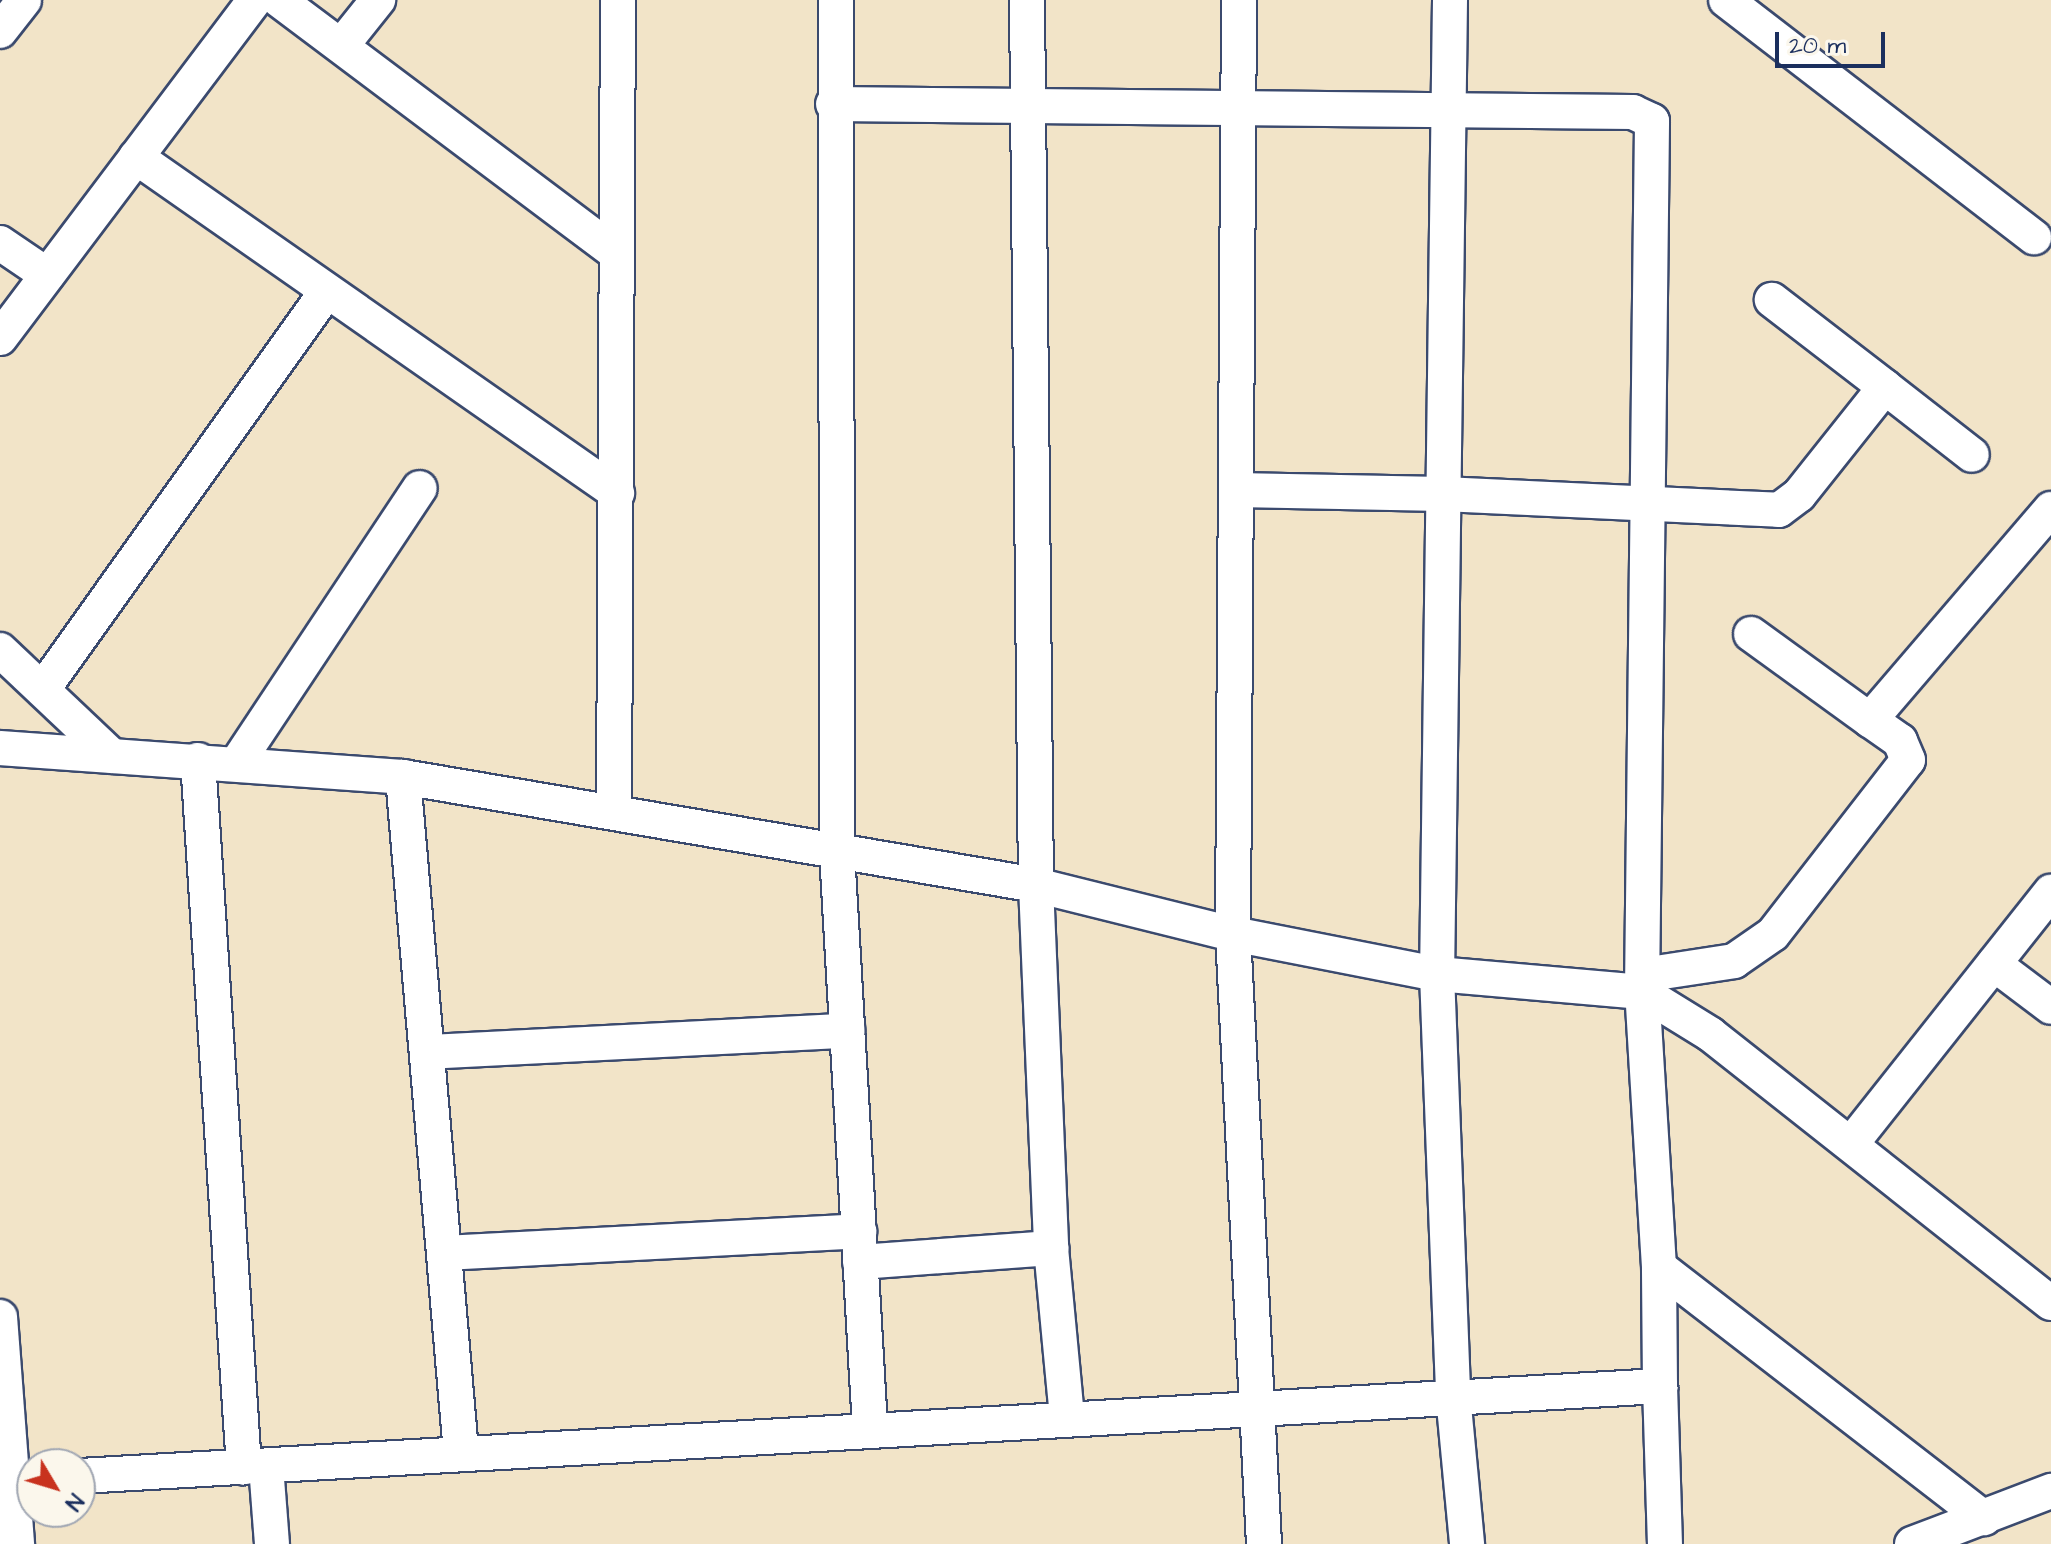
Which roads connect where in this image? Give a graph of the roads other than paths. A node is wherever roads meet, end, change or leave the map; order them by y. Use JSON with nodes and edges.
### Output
{"nodes":[{"id":1,"x":24,"y":0,"type":"edge"},
{"id":2,"x":255,"y":0,"type":"edge"},
{"id":3,"x":279,"y":0,"type":"edge"},
{"id":4,"x":378,"y":0,"type":"edge"},
{"id":5,"x":618,"y":0,"type":"edge"},
{"id":6,"x":836,"y":0,"type":"edge"},
{"id":7,"x":1027,"y":0,"type":"edge"},
{"id":8,"x":1239,"y":0,"type":"edge"},
{"id":9,"x":1450,"y":0,"type":"edge"},
{"id":10,"x":1726,"y":0,"type":"edge"},
{"id":11,"x":0,"y":31,"type":"edge"},
{"id":12,"x":342,"y":45,"type":"junction"},
{"id":13,"x":833,"y":104,"type":"junction"},
{"id":14,"x":1239,"y":104,"type":"junction"},
{"id":15,"x":1026,"y":106,"type":"junction"},
{"id":16,"x":1448,"y":114,"type":"junction"},
{"id":17,"x":136,"y":157,"type":"junction"},
{"id":18,"x":2045,"y":234,"type":"edge"},
{"id":19,"x":0,"y":243,"type":"edge"},
{"id":20,"x":613,"y":251,"type":"junction"},
{"id":21,"x":47,"y":275,"type":"junction"},
{"id":22,"x":326,"y":292,"type":"junction"},
{"id":23,"x":1772,"y":300,"type":"dead end"},
{"id":24,"x":0,"y":338,"type":"edge"},
{"id":25,"x":1885,"y":387,"type":"junction"},
{"id":26,"x":1972,"y":455,"type":"dead end"},
{"id":27,"x":420,"y":488,"type":"dead end"},
{"id":28,"x":1236,"y":490,"type":"junction"},
{"id":29,"x":617,"y":493,"type":"junction"},
{"id":30,"x":1443,"y":494,"type":"junction"},
{"id":31,"x":1650,"y":502,"type":"junction"},
{"id":32,"x":2051,"y":509,"type":"edge"},
{"id":33,"x":1751,"y":634,"type":"dead end"},
{"id":34,"x":0,"y":650,"type":"edge"},
{"id":35,"x":43,"y":689,"type":"junction"},
{"id":36,"x":1870,"y":720,"type":"junction"},
{"id":37,"x":0,"y":748,"type":"edge"},
{"id":38,"x":112,"y":756,"type":"junction"},
{"id":39,"x":198,"y":760,"type":"junction"},
{"id":40,"x":237,"y":763,"type":"junction"},
{"id":41,"x":403,"y":777,"type":"junction"},
{"id":42,"x":614,"y":809,"type":"junction"},
{"id":43,"x":837,"y":852,"type":"junction"},
{"id":44,"x":1036,"y":885,"type":"junction"},
{"id":45,"x":2051,"y":892,"type":"edge"},
{"id":46,"x":1233,"y":934,"type":"junction"},
{"id":47,"x":1994,"y":964,"type":"junction"},
{"id":48,"x":1437,"y":974,"type":"junction"},
{"id":49,"x":1643,"y":984,"type":"junction"},
{"id":50,"x":2051,"y":1007,"type":"edge"},
{"id":51,"x":847,"y":1031,"type":"junction"},
{"id":52,"x":427,"y":1052,"type":"junction"},
{"id":53,"x":1851,"y":1144,"type":"junction"},
{"id":54,"x":859,"y":1247,"type":"junction"},
{"id":55,"x":1051,"y":1248,"type":"junction"},
{"id":56,"x":444,"y":1253,"type":"junction"},
{"id":57,"x":1659,"y":1267,"type":"junction"},
{"id":58,"x":2051,"y":1303,"type":"edge"},
{"id":59,"x":0,"y":1317,"type":"edge"},
{"id":60,"x":1660,"y":1386,"type":"junction"},
{"id":61,"x":1453,"y":1395,"type":"junction"},
{"id":62,"x":1253,"y":1408,"type":"junction"},
{"id":63,"x":1067,"y":1417,"type":"junction"},
{"id":64,"x":870,"y":1428,"type":"junction"},
{"id":65,"x":18,"y":1448,"type":"edge"},
{"id":66,"x":461,"y":1452,"type":"junction"},
{"id":67,"x":255,"y":1467,"type":"junction"},
{"id":68,"x":96,"y":1475,"type":"edge"},
{"id":69,"x":2051,"y":1491,"type":"edge"},
{"id":70,"x":1984,"y":1518,"type":"junction"},
{"id":71,"x":272,"y":1544,"type":"edge"},
{"id":72,"x":1264,"y":1544,"type":"edge"},
{"id":73,"x":1467,"y":1544,"type":"edge"},
{"id":74,"x":1665,"y":1544,"type":"edge"},
{"id":75,"x":1912,"y":1544,"type":"edge"}],
"edges":[{"from":1,"to":11,"type":"street"},
{"from":2,"to":17,"type":"street"},
{"from":3,"to":12,"type":"street"},
{"from":4,"to":12,"type":"street"},
{"from":5,"to":20,"type":"street"},
{"from":6,"to":13,"type":"street"},
{"from":7,"to":15,"type":"street"},
{"from":8,"to":14,"type":"street"},
{"from":9,"to":16,"type":"street"},
{"from":10,"to":18,"type":"street"},
{"from":12,"to":20,"type":"street"},
{"from":13,"to":15,"type":"street"},
{"from":13,"to":43,"type":"street"},
{"from":14,"to":15,"type":"street"},
{"from":14,"to":16,"type":"street"},
{"from":14,"to":28,"type":"street"},
{"from":15,"to":44,"type":"street"},
{"from":16,"to":30,"type":"street"},
{"from":16,"to":31,"type":"street"},
{"from":17,"to":21,"type":"street"},
{"from":17,"to":22,"type":"street"},
{"from":19,"to":21,"type":"street"},
{"from":20,"to":29,"type":"street"},
{"from":21,"to":24,"type":"street"},
{"from":22,"to":29,"type":"street"},
{"from":22,"to":35,"type":"street"},
{"from":23,"to":25,"type":"street"},
{"from":25,"to":26,"type":"street"},
{"from":25,"to":31,"type":"street"},
{"from":27,"to":40,"type":"street"},
{"from":28,"to":30,"type":"street"},
{"from":28,"to":46,"type":"street"},
{"from":29,"to":42,"type":"street"},
{"from":30,"to":31,"type":"street"},
{"from":30,"to":48,"type":"street"},
{"from":31,"to":49,"type":"street"},
{"from":32,"to":36,"type":"street"},
{"from":33,"to":36,"type":"street"},
{"from":34,"to":35,"type":"street"},
{"from":35,"to":38,"type":"street"},
{"from":36,"to":49,"type":"street"},
{"from":37,"to":38,"type":"street"},
{"from":38,"to":39,"type":"street"},
{"from":39,"to":40,"type":"street"},
{"from":39,"to":67,"type":"street"},
{"from":40,"to":41,"type":"street"},
{"from":41,"to":42,"type":"street"},
{"from":41,"to":52,"type":"street"},
{"from":42,"to":43,"type":"street"},
{"from":43,"to":44,"type":"street"},
{"from":43,"to":51,"type":"street"},
{"from":44,"to":46,"type":"street"},
{"from":44,"to":55,"type":"street"},
{"from":45,"to":47,"type":"street"},
{"from":46,"to":48,"type":"street"},
{"from":46,"to":62,"type":"street"},
{"from":47,"to":50,"type":"street"},
{"from":47,"to":53,"type":"street"},
{"from":48,"to":49,"type":"street"},
{"from":48,"to":61,"type":"street"},
{"from":49,"to":53,"type":"street"},
{"from":49,"to":57,"type":"street"},
{"from":51,"to":52,"type":"street"},
{"from":51,"to":54,"type":"street"},
{"from":52,"to":56,"type":"street"},
{"from":53,"to":58,"type":"street"},
{"from":54,"to":55,"type":"street"},
{"from":54,"to":56,"type":"street"},
{"from":54,"to":64,"type":"street"},
{"from":55,"to":63,"type":"street"},
{"from":56,"to":66,"type":"street"},
{"from":57,"to":60,"type":"street"},
{"from":57,"to":70,"type":"street"},
{"from":59,"to":65,"type":"street"},
{"from":60,"to":61,"type":"street"},
{"from":60,"to":74,"type":"street"},
{"from":61,"to":62,"type":"street"},
{"from":61,"to":73,"type":"street"},
{"from":62,"to":63,"type":"street"},
{"from":62,"to":72,"type":"street"},
{"from":63,"to":64,"type":"street"},
{"from":64,"to":66,"type":"street"},
{"from":66,"to":67,"type":"street"},
{"from":67,"to":68,"type":"street"},
{"from":67,"to":71,"type":"street"},
{"from":69,"to":70,"type":"street"},
{"from":70,"to":75,"type":"street"}]}
